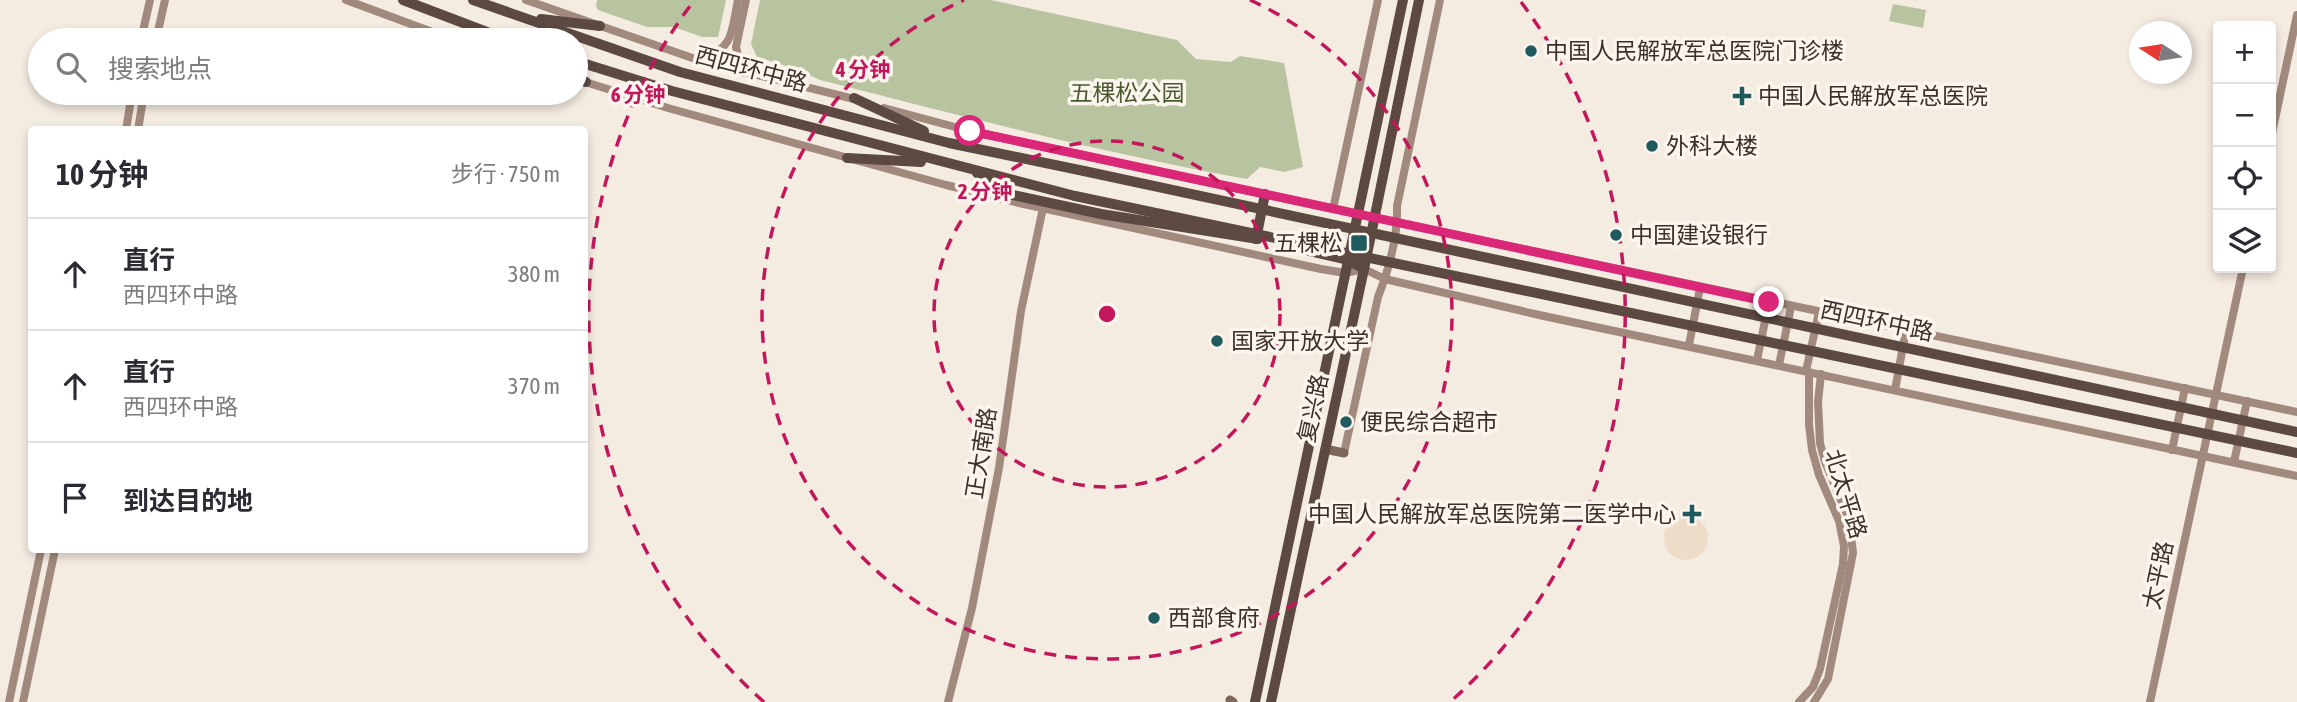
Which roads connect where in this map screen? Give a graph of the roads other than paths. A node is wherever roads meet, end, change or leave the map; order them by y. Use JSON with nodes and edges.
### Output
{"nodes":[{"id":1,"x":149,"y":0,"type":"edge"},
{"id":2,"x":165,"y":0,"type":"edge"},
{"id":3,"x":346,"y":0,"type":"edge"},
{"id":4,"x":403,"y":0,"type":"edge"},
{"id":5,"x":473,"y":0,"type":"edge"},
{"id":6,"x":526,"y":0,"type":"edge"},
{"id":7,"x":738,"y":0,"type":"edge"},
{"id":8,"x":746,"y":0,"type":"edge"},
{"id":9,"x":1378,"y":0,"type":"edge"},
{"id":10,"x":1403,"y":0,"type":"edge"},
{"id":11,"x":1419,"y":0,"type":"edge"},
{"id":12,"x":1440,"y":0,"type":"edge"},
{"id":13,"x":2297,"y":15,"type":"edge"},
{"id":14,"x":518,"y":16,"type":"junction"},
{"id":15,"x":600,"y":26,"type":"junction"},
{"id":16,"x":143,"y":28,"type":"edge"},
{"id":17,"x":159,"y":28,"type":"edge"},
{"id":18,"x":422,"y":28,"type":"edge"},
{"id":19,"x":476,"y":28,"type":"edge"},
{"id":20,"x":553,"y":28,"type":"edge"},
{"id":21,"x":588,"y":40,"type":"edge"},
{"id":22,"x":701,"y":61,"type":"junction"},
{"id":23,"x":588,"y":65,"type":"edge"},
{"id":24,"x":742,"y":72,"type":"junction"},
{"id":25,"x":588,"y":82,"type":"edge"},
{"id":26,"x":854,"y":99,"type":"junction"},
{"id":27,"x":130,"y":105,"type":"edge"},
{"id":28,"x":142,"y":105,"type":"edge"},
{"id":29,"x":2276,"y":114,"type":"edge"},
{"id":30,"x":127,"y":126,"type":"edge"},
{"id":31,"x":139,"y":126,"type":"edge"},
{"id":32,"x":948,"y":143,"type":"junction"},
{"id":33,"x":847,"y":158,"type":"junction"},
{"id":34,"x":946,"y":164,"type":"junction"},
{"id":35,"x":975,"y":171,"type":"junction"},
{"id":36,"x":1265,"y":194,"type":"junction"},
{"id":37,"x":1043,"y":208,"type":"junction"},
{"id":38,"x":1333,"y":209,"type":"junction"},
{"id":39,"x":1357,"y":213,"type":"junction"},
{"id":40,"x":1375,"y":217,"type":"junction"},
{"id":41,"x":1398,"y":222,"type":"junction"},
{"id":42,"x":1256,"y":239,"type":"junction"},
{"id":43,"x":1348,"y":260,"type":"junction"},
{"id":44,"x":1364,"y":269,"type":"junction"},
{"id":45,"x":1345,"y":273,"type":"junction"},
{"id":46,"x":2242,"y":273,"type":"edge"},
{"id":47,"x":1385,"y":279,"type":"junction"},
{"id":48,"x":1700,"y":288,"type":"junction"},
{"id":49,"x":1769,"y":302,"type":"junction"},
{"id":50,"x":1791,"y":307,"type":"junction"},
{"id":51,"x":1819,"y":312,"type":"junction"},
{"id":52,"x":1906,"y":330,"type":"junction"},
{"id":53,"x":1689,"y":345,"type":"junction"},
{"id":54,"x":1758,"y":360,"type":"junction"},
{"id":55,"x":1779,"y":365,"type":"junction"},
{"id":56,"x":1808,"y":371,"type":"junction"},
{"id":57,"x":1821,"y":374,"type":"junction"},
{"id":58,"x":2185,"y":387,"type":"junction"},
{"id":59,"x":1895,"y":390,"type":"junction"},
{"id":60,"x":2216,"y":394,"type":"junction"},
{"id":61,"x":2247,"y":401,"type":"junction"},
{"id":62,"x":2297,"y":412,"type":"edge"},
{"id":63,"x":2297,"y":430,"type":"edge"},
{"id":64,"x":1325,"y":449,"type":"junction"},
{"id":65,"x":2172,"y":450,"type":"junction"},
{"id":66,"x":1344,"y":453,"type":"joint"},
{"id":67,"x":2297,"y":455,"type":"edge"},
{"id":68,"x":2203,"y":456,"type":"junction"},
{"id":69,"x":2234,"y":462,"type":"junction"},
{"id":70,"x":2297,"y":476,"type":"edge"},
{"id":71,"x":40,"y":553,"type":"edge"},
{"id":72,"x":54,"y":553,"type":"edge"},
{"id":73,"x":9,"y":702,"type":"edge"},
{"id":74,"x":23,"y":702,"type":"edge"},
{"id":75,"x":948,"y":702,"type":"edge"},
{"id":76,"x":1255,"y":702,"type":"edge"},
{"id":77,"x":1271,"y":702,"type":"edge"},
{"id":78,"x":1799,"y":702,"type":"edge"},
{"id":79,"x":1814,"y":702,"type":"edge"},
{"id":80,"x":2150,"y":702,"type":"edge"}],
"edges":[{"from":1,"to":16,"type":"street"},
{"from":2,"to":17,"type":"street"},
{"from":3,"to":18,"type":"street"},
{"from":4,"to":19,"type":"highway"},
{"from":5,"to":14,"type":"highway","name":"西四环中路"},
{"from":6,"to":15,"type":"street","name":"西四环中路"},
{"from":7,"to":22,"type":"street"},
{"from":8,"to":24,"type":"street"},
{"from":9,"to":38,"type":"street"},
{"from":10,"to":39,"type":"highway","name":"复兴路"},
{"from":11,"to":40,"type":"highway","name":"复兴路"},
{"from":12,"to":41,"type":"street"},
{"from":13,"to":29,"type":"street"},
{"from":14,"to":15,"type":"highway"},
{"from":14,"to":20,"type":"highway","name":"西四环中路"},
{"from":15,"to":22,"type":"street","name":"西四环中路"},
{"from":21,"to":32,"type":"highway","name":"西四环中路"},
{"from":22,"to":24,"type":"street","name":"西四环中路"},
{"from":23,"to":34,"type":"highway","name":"西四环中路"},
{"from":24,"to":26,"type":"street","name":"西四环中路"},
{"from":25,"to":33,"type":"street"},
{"from":26,"to":32,"type":"highway"},
{"from":26,"to":36,"type":"street","name":"西四环中路"},
{"from":27,"to":30,"type":"street"},
{"from":28,"to":31,"type":"street"},
{"from":32,"to":63,"type":"highway","name":"西四环中路","bridge":true},
{"from":33,"to":34,"type":"highway"},
{"from":33,"to":37,"type":"street"},
{"from":34,"to":35,"type":"highway","name":"西四环中路"},
{"from":35,"to":42,"type":"highway"},
{"from":35,"to":67,"type":"highway","name":"西四环中路","bridge":true},
{"from":36,"to":38,"type":"street","name":"西四环中路"},
{"from":36,"to":42,"type":"highway"},
{"from":37,"to":45,"type":"street"},
{"from":37,"to":75,"type":"street","name":"正大南路"},
{"from":38,"to":39,"type":"street","name":"西四环中路"},
{"from":39,"to":40,"type":"street","name":"西四环中路"},
{"from":39,"to":43,"type":"highway","name":"复兴路"},
{"from":40,"to":41,"type":"street","name":"西四环中路"},
{"from":40,"to":44,"type":"highway","name":"复兴路"},
{"from":41,"to":47,"type":"street","name":"复兴路"},
{"from":41,"to":48,"type":"street","name":"西四环中路"},
{"from":42,"to":43,"type":"highway"},
{"from":43,"to":44,"type":"highway"},
{"from":43,"to":45,"type":"highway","name":"复兴路"},
{"from":44,"to":45,"type":"street"},
{"from":44,"to":47,"type":"street"},
{"from":44,"to":64,"type":"highway","name":"复兴路"},
{"from":45,"to":76,"type":"highway","name":"复兴路"},
{"from":46,"to":60,"type":"street"},
{"from":47,"to":53,"type":"street"},
{"from":47,"to":66,"type":"street","name":"复兴路"},
{"from":48,"to":49,"type":"street","name":"西四环中路"},
{"from":48,"to":53,"type":"street"},
{"from":49,"to":50,"type":"street","name":"西四环中路"},
{"from":49,"to":54,"type":"street"},
{"from":50,"to":51,"type":"street","name":"西四环中路"},
{"from":50,"to":55,"type":"street"},
{"from":51,"to":52,"type":"street","name":"西四环中路"},
{"from":51,"to":56,"type":"street","name":"北太平路"},
{"from":52,"to":58,"type":"street","name":"西四环中路"},
{"from":52,"to":59,"type":"street"},
{"from":53,"to":54,"type":"street"},
{"from":54,"to":55,"type":"street"},
{"from":55,"to":56,"type":"street"},
{"from":56,"to":57,"type":"street"},
{"from":56,"to":78,"type":"street","name":"北太平路"},
{"from":57,"to":59,"type":"street"},
{"from":57,"to":79,"type":"street","name":"北太平路"},
{"from":58,"to":60,"type":"street","name":"西四环中路"},
{"from":58,"to":65,"type":"street"},
{"from":59,"to":65,"type":"street"},
{"from":60,"to":61,"type":"street","name":"西四环中路"},
{"from":60,"to":68,"type":"street","name":"太平路"},
{"from":61,"to":62,"type":"street","name":"西四环中路"},
{"from":61,"to":69,"type":"street"},
{"from":64,"to":66,"type":"main road"},
{"from":64,"to":77,"type":"highway","name":"复兴路"},
{"from":65,"to":68,"type":"street"},
{"from":68,"to":69,"type":"street"},
{"from":68,"to":80,"type":"street","name":"太平路"},
{"from":69,"to":70,"type":"street"},
{"from":71,"to":73,"type":"street"},
{"from":72,"to":74,"type":"street"}]}
